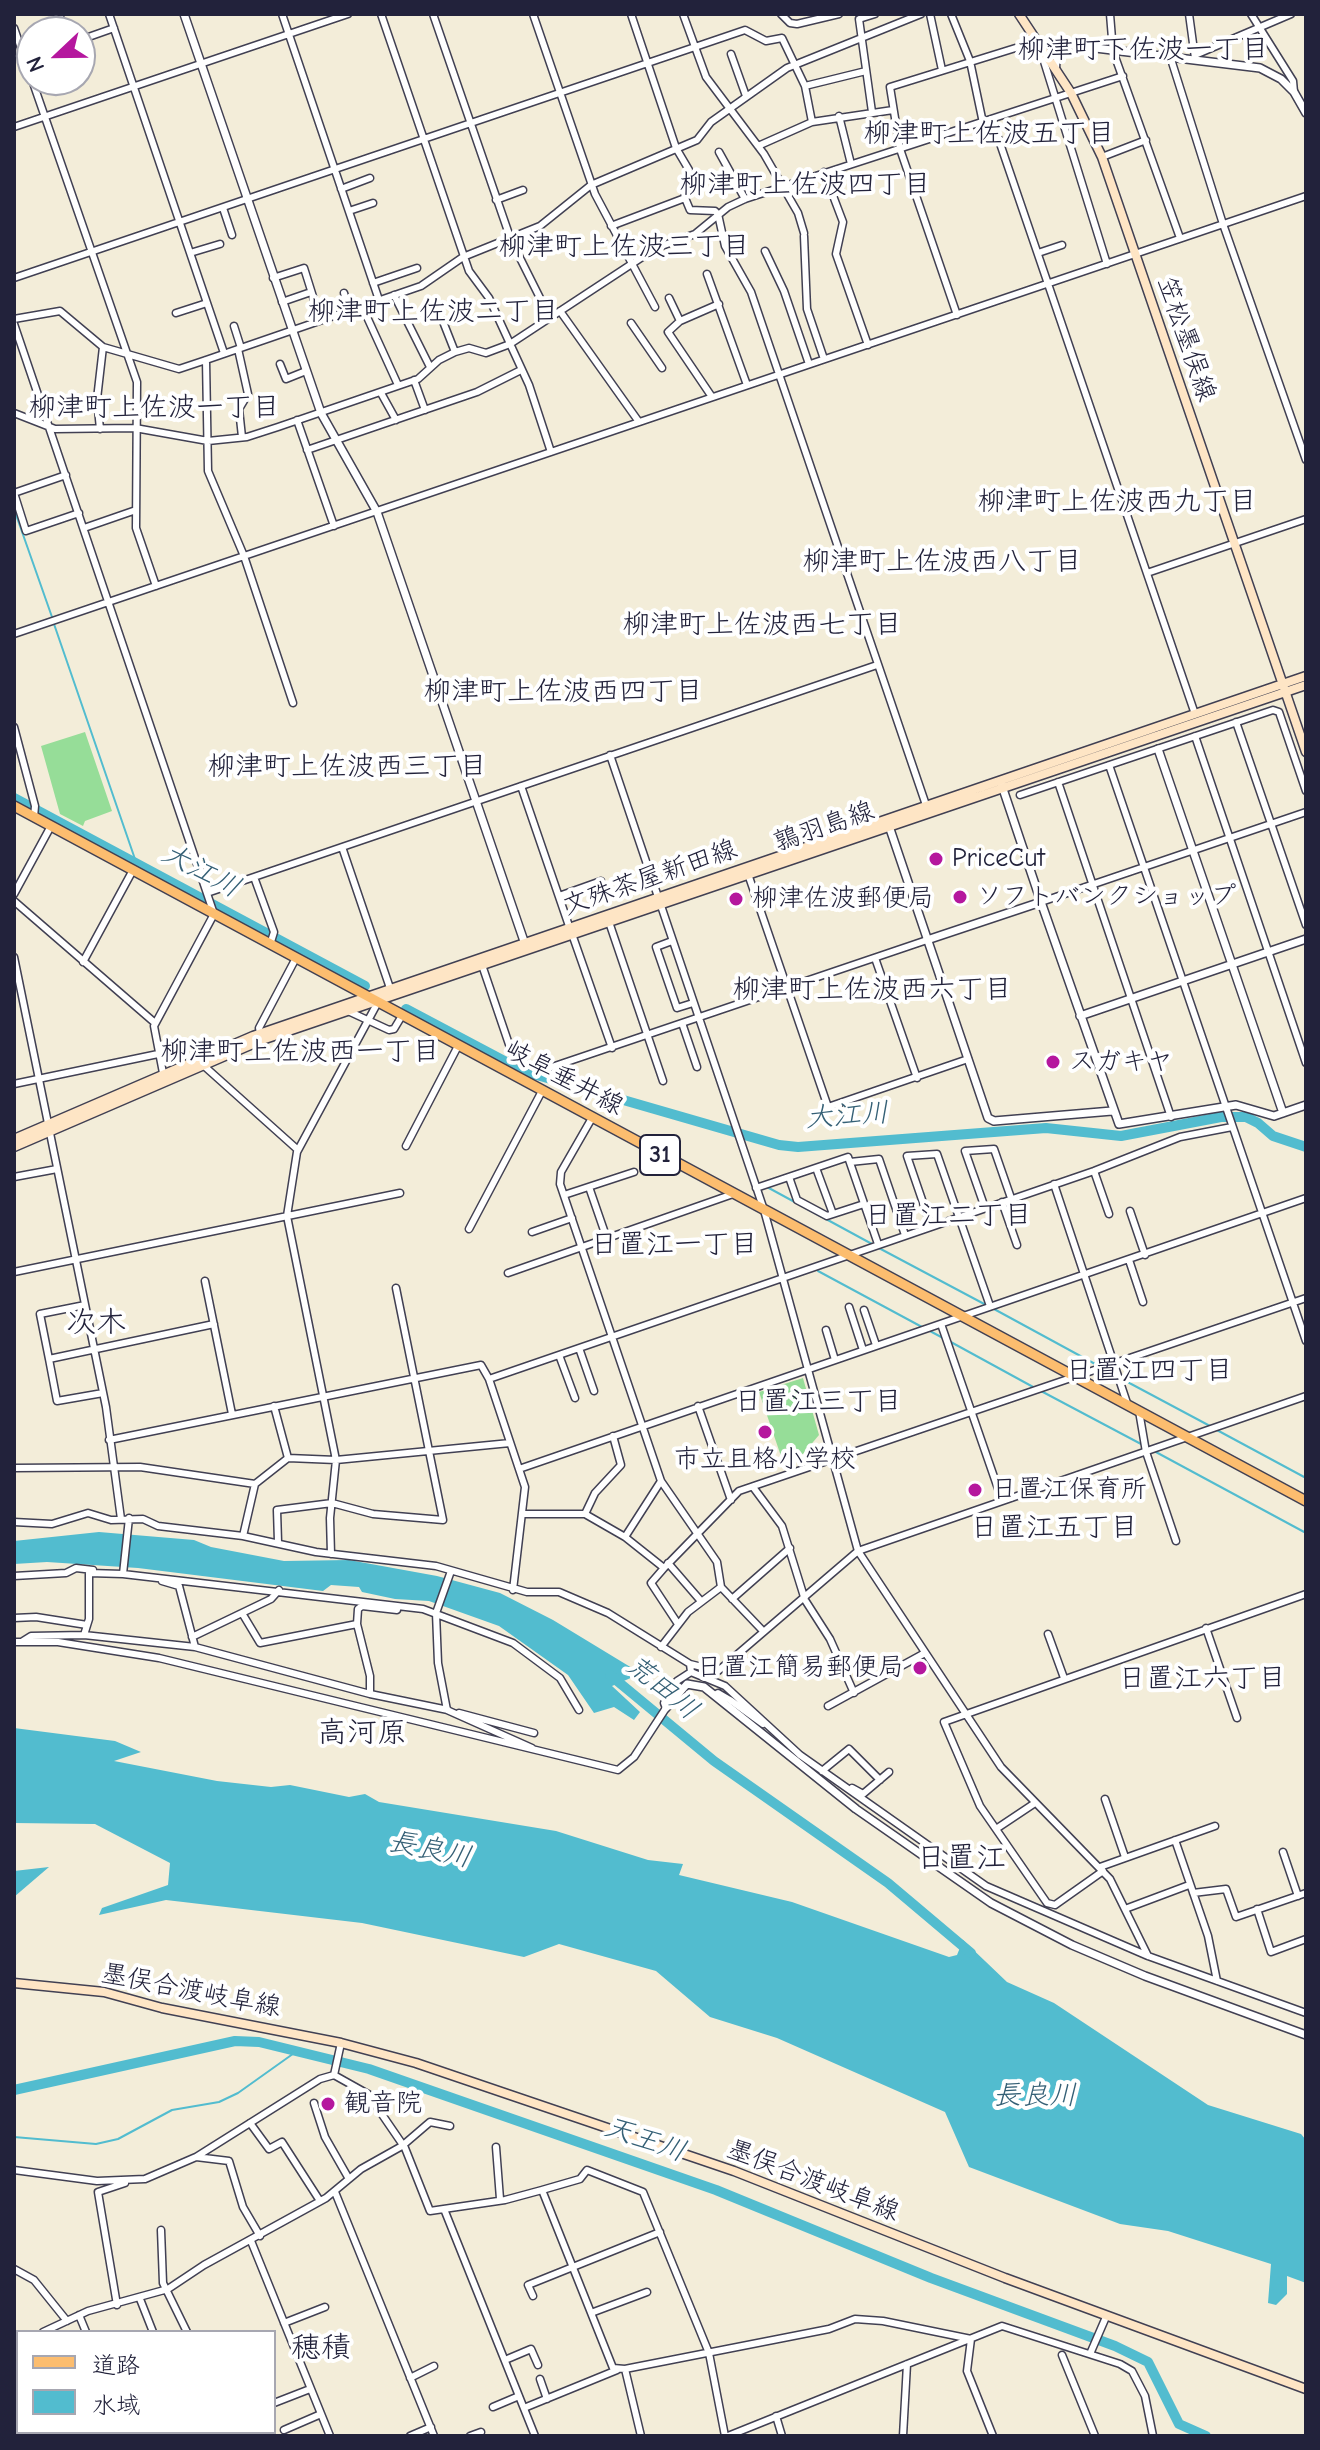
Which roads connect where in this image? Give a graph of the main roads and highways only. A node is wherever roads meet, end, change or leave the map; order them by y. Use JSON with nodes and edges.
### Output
{"nodes":[{"id":1,"x":1019,"y":14,"type":"edge"},
{"id":2,"x":1306,"y":676,"type":"edge"},
{"id":3,"x":1306,"y":685,"type":"edge"},
{"id":4,"x":1284,"y":688,"type":"junction"},
{"id":5,"x":1306,"y":752,"type":"edge"},
{"id":6,"x":1001,"y":784,"type":"junction"},
{"id":7,"x":14,"y":806,"type":"edge"},
{"id":8,"x":659,"y":901,"type":"junction"},
{"id":9,"x":570,"y":930,"type":"junction"},
{"id":10,"x":525,"y":946,"type":"junction"},
{"id":11,"x":373,"y":1000,"type":"junction"},
{"id":12,"x":49,"y":1128,"type":"junction"},
{"id":13,"x":14,"y":1139,"type":"edge"},
{"id":14,"x":14,"y":1147,"type":"edge"},
{"id":15,"x":1304,"y":1499,"type":"edge"},
{"id":16,"x":14,"y":1983,"type":"edge"},
{"id":17,"x":1306,"y":2389,"type":"edge"}],
"edges":[{"from":1,"to":4,"type":"main road","name":"笠松墨俣線"},
{"from":2,"to":4,"type":"main road","name":"文殊茶屋新田線"},
{"from":3,"to":4,"type":"main road"},
{"from":4,"to":5,"type":"main road","name":"笠松墨俣線"},
{"from":4,"to":6,"type":"main road","name":"鶉羽島線"},
{"from":4,"to":6,"type":"main road","name":"文殊茶屋新田線"},
{"from":6,"to":8,"type":"main road","name":"鶉羽島線"},
{"from":6,"to":8,"type":"main road","name":"文殊茶屋新田線"},
{"from":7,"to":11,"type":"main road","name":"岐阜垂井線","number":"31"},
{"from":8,"to":9,"type":"main road","name":"文殊茶屋新田線"},
{"from":8,"to":9,"type":"main road","name":"鶉羽島線"},
{"from":9,"to":10,"type":"main road","name":"鶉羽島線"},
{"from":10,"to":11,"type":"main road","name":"鶉羽島線"},
{"from":10,"to":11,"type":"main road"},
{"from":11,"to":12,"type":"main road"},
{"from":11,"to":12,"type":"main road"},
{"from":11,"to":15,"type":"main road","name":"岐阜垂井線","number":"31"},
{"from":12,"to":13,"type":"main road"},
{"from":12,"to":14,"type":"main road"},
{"from":16,"to":17,"type":"main road","name":"墨俣合渡岐阜線"}]}
